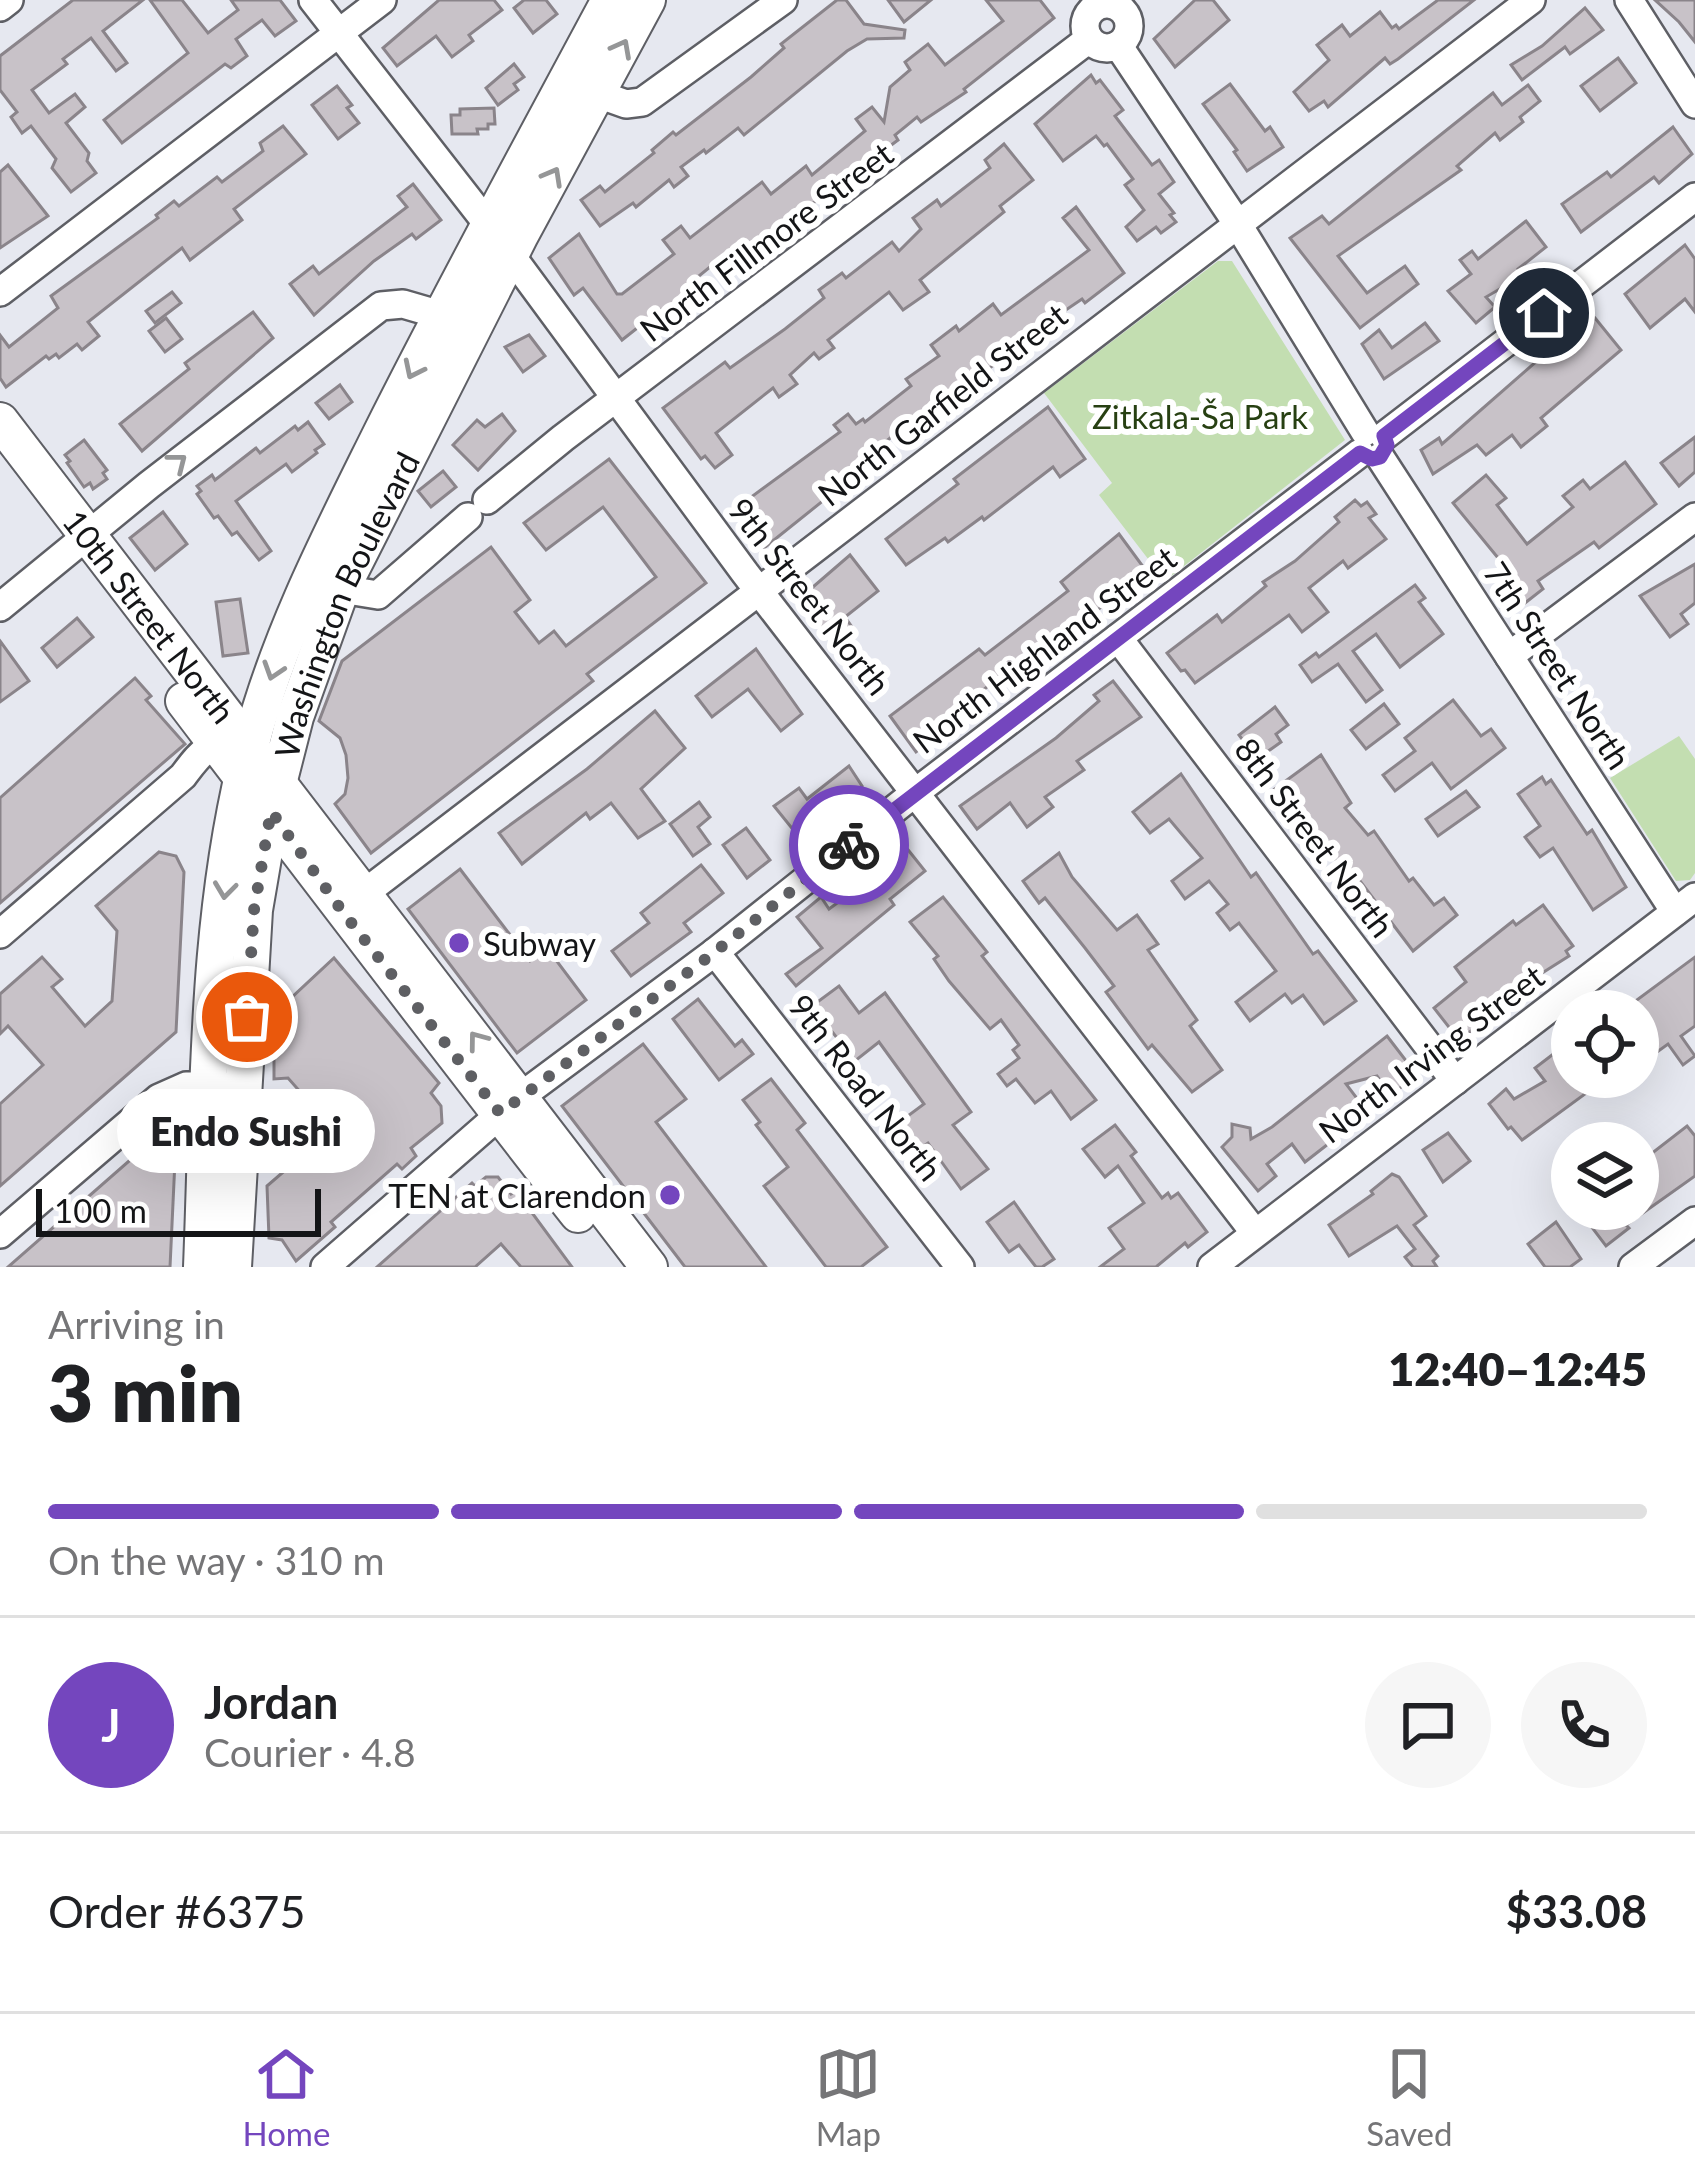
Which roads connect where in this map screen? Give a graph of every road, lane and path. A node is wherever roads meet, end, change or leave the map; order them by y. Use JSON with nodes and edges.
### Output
{"nodes":[{"id":1,"x":9,"y":0,"type":"edge"},
{"id":2,"x":313,"y":0,"type":"edge"},
{"id":3,"x":382,"y":0,"type":"edge"},
{"id":4,"x":610,"y":0,"type":"edge"},
{"id":5,"x":647,"y":0,"type":"edge"},
{"id":6,"x":784,"y":0,"type":"edge"},
{"id":7,"x":1531,"y":0,"type":"edge"},
{"id":8,"x":1629,"y":0,"type":"edge"},
{"id":9,"x":1092,"y":4,"type":"edge"},
{"id":10,"x":1132,"y":6,"type":"edge"},
{"id":11,"x":0,"y":7,"type":"edge"},
{"id":12,"x":339,"y":33,"type":"junction"},
{"id":13,"x":1089,"y":39,"type":"junction"},
{"id":14,"x":1118,"y":45,"type":"junction"},
{"id":15,"x":582,"y":88,"type":"junction"},
{"id":16,"x":1695,"y":104,"type":"edge"},
{"id":17,"x":1695,"y":197,"type":"edge"},
{"id":18,"x":1237,"y":223,"type":"junction"},
{"id":19,"x":500,"y":242,"type":"junction"},
{"id":20,"x":0,"y":292,"type":"edge"},
{"id":21,"x":457,"y":320,"type":"junction"},
{"id":22,"x":616,"y":400,"type":"junction"},
{"id":23,"x":0,"y":421,"type":"edge"},
{"id":24,"x":1372,"y":444,"type":"junction"},
{"id":25,"x":0,"y":460,"type":"edge"},
{"id":26,"x":1695,"y":517,"type":"edge"},
{"id":27,"x":78,"y":542,"type":"junction"},
{"id":28,"x":327,"y":579,"type":"junction"},
{"id":29,"x":758,"y":590,"type":"junction"},
{"id":30,"x":0,"y":607,"type":"edge"},
{"id":31,"x":1118,"y":638,"type":"junction"},
{"id":32,"x":1509,"y":656,"type":"junction"},
{"id":33,"x":252,"y":771,"type":"junction"},
{"id":34,"x":916,"y":792,"type":"junction"},
{"id":35,"x":353,"y":902,"type":"junction"},
{"id":36,"x":1685,"y":905,"type":"edge"},
{"id":37,"x":0,"y":934,"type":"edge"},
{"id":38,"x":715,"y":952,"type":"junction"},
{"id":39,"x":1455,"y":1081,"type":"junction"},
{"id":40,"x":227,"y":1086,"type":"junction"},
{"id":41,"x":510,"y":1105,"type":"junction"},
{"id":42,"x":1695,"y":1221,"type":"edge"},
{"id":43,"x":0,"y":1234,"type":"edge"},
{"id":44,"x":1255,"y":1234,"type":"junction"},
{"id":45,"x":332,"y":1264,"type":"edge"},
{"id":46,"x":202,"y":1267,"type":"edge"},
{"id":47,"x":233,"y":1267,"type":"edge"},
{"id":48,"x":620,"y":1267,"type":"edge"},
{"id":49,"x":650,"y":1267,"type":"edge"},
{"id":50,"x":960,"y":1267,"type":"edge"},
{"id":51,"x":1211,"y":1267,"type":"edge"},
{"id":52,"x":1633,"y":1267,"type":"edge"}],
"edges":[{"from":1,"to":11,"type":"street"},
{"from":2,"to":12,"type":"street","name":"9th Street North"},
{"from":3,"to":12,"type":"street"},
{"from":4,"to":15,"type":"main road","name":"Washington Boulevard"},
{"from":15,"to":5,"type":"main road","name":"Washington Boulevard","one_way":true},
{"from":6,"to":15,"type":"street"},
{"from":7,"to":18,"type":"street","name":"North Garfield Street"},
{"from":8,"to":16,"type":"street"},
{"from":9,"to":10,"type":"street"},
{"from":9,"to":13,"type":"street"},
{"from":10,"to":14,"type":"street"},
{"from":12,"to":19,"type":"street","name":"9th Street North"},
{"from":12,"to":20,"type":"street"},
{"from":13,"to":14,"type":"street"},
{"from":13,"to":22,"type":"street","name":"North Fillmore Street"},
{"from":14,"to":18,"type":"street","name":"7th Street North"},
{"from":15,"to":19,"type":"main road","name":"Washington Boulevard"},
{"from":17,"to":24,"type":"street","name":"North Highland Street"},
{"from":18,"to":24,"type":"street","name":"7th Street North"},
{"from":18,"to":29,"type":"street","name":"North Garfield Street"},
{"from":19,"to":21,"type":"main road","name":"Washington Boulevard"},
{"from":19,"to":22,"type":"street","name":"9th Street North"},
{"from":27,"to":21,"type":"street","one_way":true},
{"from":21,"to":28,"type":"main road","name":"Washington Boulevard"},
{"from":22,"to":28,"type":"street","name":"North Fillmore Street"},
{"from":22,"to":29,"type":"street","name":"9th Street North"},
{"from":23,"to":27,"type":"main road","name":"10th Street North"},
{"from":24,"to":31,"type":"street","name":"North Highland Street"},
{"from":24,"to":32,"type":"street","name":"7th Street North"},
{"from":25,"to":27,"type":"main road","name":"10th Street North"},
{"from":26,"to":32,"type":"street"},
{"from":27,"to":30,"type":"street"},
{"from":27,"to":33,"type":"main road","name":"10th Street North"},
{"from":28,"to":33,"type":"main road","name":"Washington Boulevard"},
{"from":29,"to":34,"type":"street","name":"9th Street North"},
{"from":29,"to":35,"type":"street","name":"North Garfield Street"},
{"from":31,"to":34,"type":"street","name":"North Highland Street"},
{"from":31,"to":39,"type":"street","name":"8th Street North"},
{"from":32,"to":36,"type":"street","name":"7th Street North"},
{"from":33,"to":35,"type":"main road","name":"10th Street North"},
{"from":33,"to":37,"type":"street"},
{"from":33,"to":40,"type":"main road","name":"Washington Boulevard"},
{"from":34,"to":38,"type":"street","name":"North Highland Street"},
{"from":34,"to":44,"type":"street","name":"9th Street North"},
{"from":35,"to":41,"type":"main road","name":"10th Street North"},
{"from":36,"to":39,"type":"street","name":"North Irving Street"},
{"from":38,"to":41,"type":"street","name":"North Highland Street"},
{"from":38,"to":50,"type":"street","name":"9th Road North"},
{"from":39,"to":44,"type":"street","name":"North Irving Street"},
{"from":40,"to":43,"type":"street"},
{"from":40,"to":46,"type":"main road","name":"Washington Boulevard"},
{"from":40,"to":47,"type":"main road","name":"Washington Boulevard"},
{"from":41,"to":45,"type":"street","name":"North Highland Street"},
{"from":41,"to":48,"type":"main road","name":"10th Street North"},
{"from":41,"to":49,"type":"main road","name":"10th Street North"},
{"from":42,"to":52,"type":"street"},
{"from":44,"to":51,"type":"street","name":"North Irving Street"}]}
